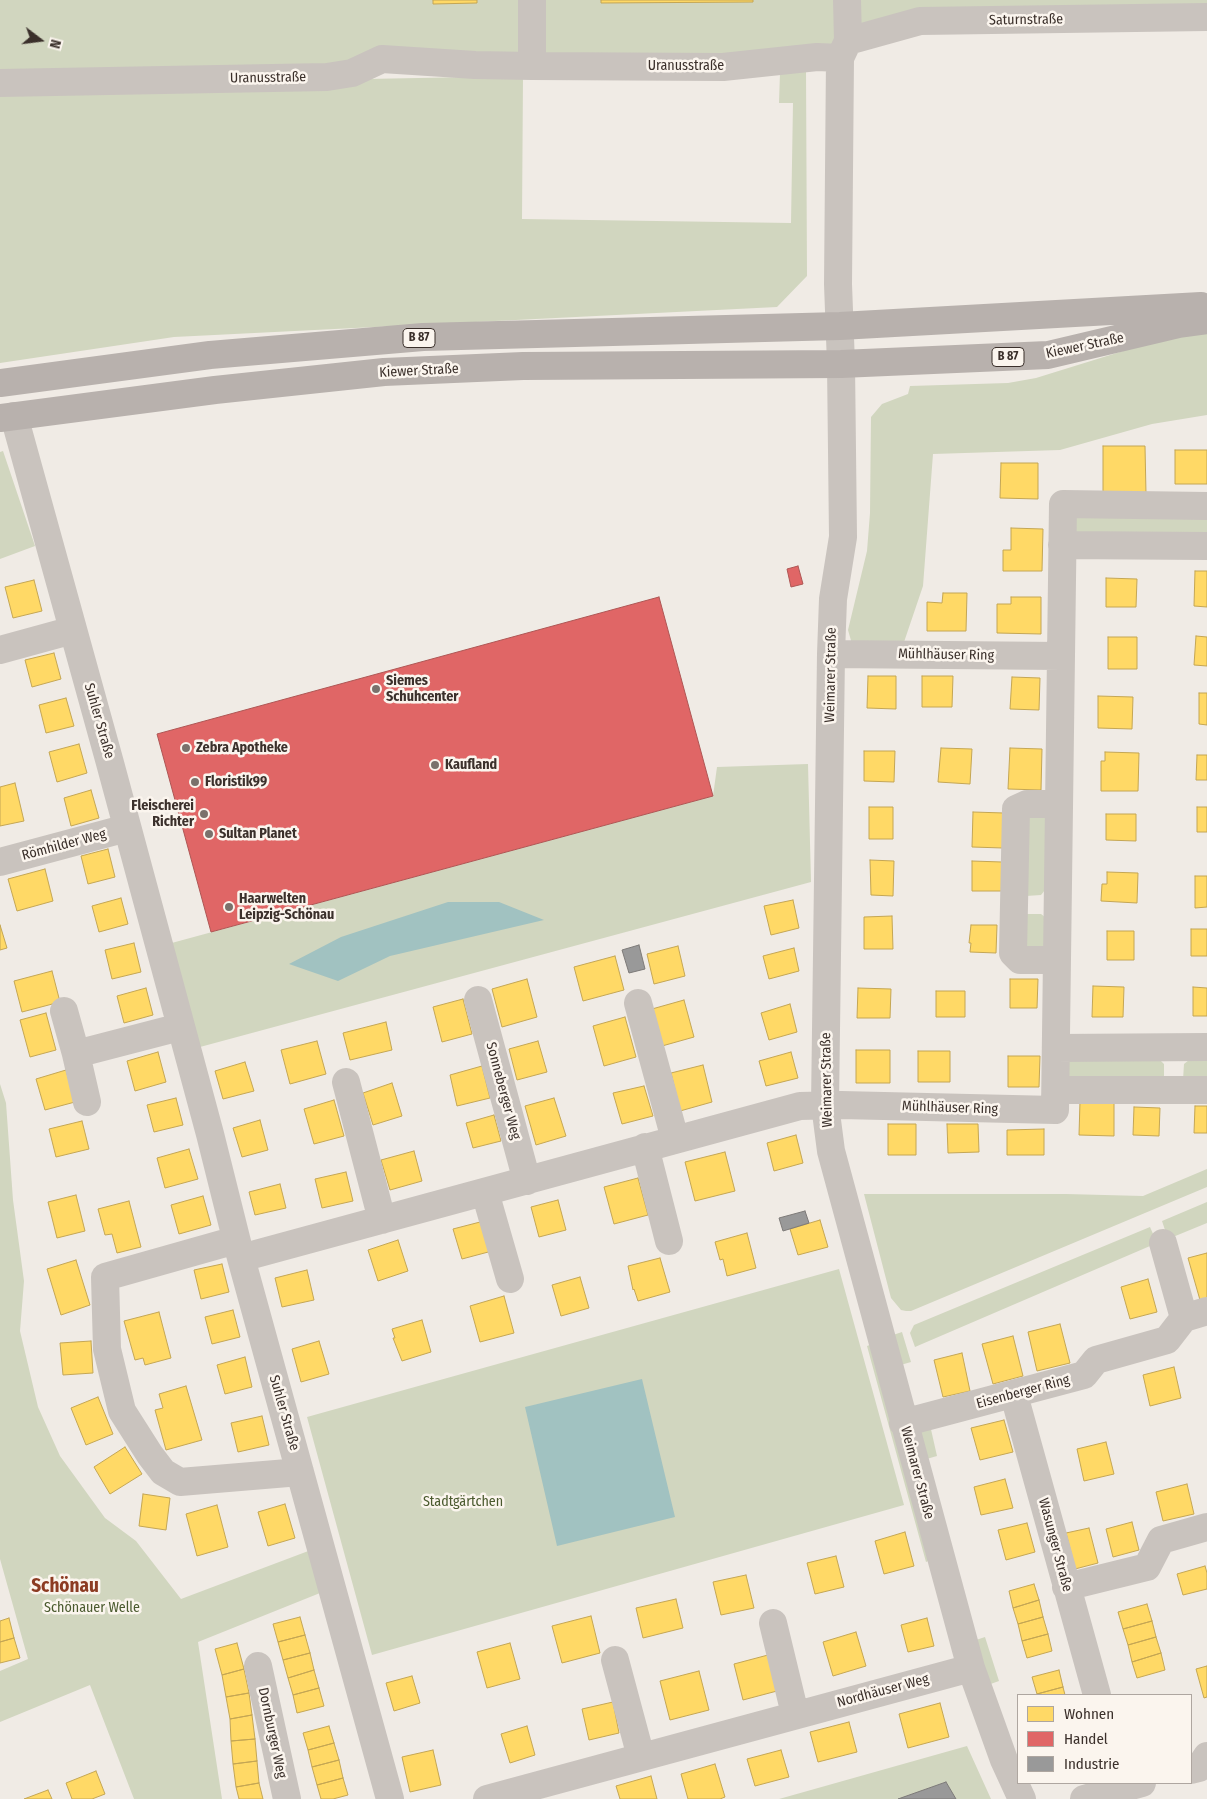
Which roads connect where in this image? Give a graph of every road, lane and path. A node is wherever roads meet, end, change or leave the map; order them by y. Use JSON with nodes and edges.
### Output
{"nodes":[{"id":1,"x":532,"y":0,"type":"edge"},
{"id":2,"x":847,"y":0,"type":"edge"},
{"id":3,"x":1207,"y":18,"type":"edge"},
{"id":4,"x":844,"y":50,"type":"junction"},
{"id":5,"x":532,"y":66,"type":"junction"},
{"id":6,"x":0,"y":83,"type":"edge"},
{"id":7,"x":1207,"y":306,"type":"edge"},
{"id":8,"x":1207,"y":320,"type":"edge"},
{"id":9,"x":840,"y":326,"type":"junction"},
{"id":10,"x":841,"y":364,"type":"junction"},
{"id":11,"x":0,"y":383,"type":"edge"},
{"id":12,"x":7,"y":417,"type":"edge"},
{"id":13,"x":1207,"y":506,"type":"edge"},
{"id":14,"x":1062,"y":545,"type":"junction"},
{"id":15,"x":1207,"y":546,"type":"edge"},
{"id":16,"x":73,"y":630,"type":"junction"},
{"id":17,"x":0,"y":650,"type":"edge"},
{"id":18,"x":830,"y":654,"type":"junction"},
{"id":19,"x":1060,"y":656,"type":"junction"},
{"id":20,"x":1059,"y":804,"type":"junction"},
{"id":21,"x":127,"y":828,"type":"junction"},
{"id":22,"x":0,"y":862,"type":"edge"},
{"id":23,"x":1014,"y":903,"type":"junction"},
{"id":24,"x":1058,"y":903,"type":"junction"},
{"id":25,"x":1057,"y":960,"type":"junction"},
{"id":26,"x":478,"y":1000,"type":"dead end"},
{"id":27,"x":638,"y":1004,"type":"dead end"},
{"id":28,"x":64,"y":1012,"type":"dead end"},
{"id":29,"x":180,"y":1027,"type":"junction"},
{"id":30,"x":1056,"y":1048,"type":"junction"},
{"id":31,"x":1173,"y":1048,"type":"junction"},
{"id":32,"x":1207,"y":1048,"type":"edge"},
{"id":33,"x":76,"y":1054,"type":"junction"},
{"id":34,"x":346,"y":1082,"type":"dead end"},
{"id":35,"x":1056,"y":1090,"type":"junction"},
{"id":36,"x":1173,"y":1090,"type":"junction"},
{"id":37,"x":1207,"y":1090,"type":"edge"},
{"id":38,"x":87,"y":1102,"type":"dead end"},
{"id":39,"x":825,"y":1105,"type":"junction"},
{"id":40,"x":674,"y":1139,"type":"junction"},
{"id":41,"x":646,"y":1147,"type":"junction"},
{"id":42,"x":528,"y":1181,"type":"junction"},
{"id":43,"x":485,"y":1192,"type":"junction"},
{"id":44,"x":382,"y":1220,"type":"junction"},
{"id":45,"x":670,"y":1241,"type":"dead end"},
{"id":46,"x":1163,"y":1243,"type":"dead end"},
{"id":47,"x":239,"y":1249,"type":"junction"},
{"id":48,"x":510,"y":1279,"type":"dead end"},
{"id":49,"x":1196,"y":1314,"type":"edge"},
{"id":50,"x":1014,"y":1394,"type":"junction"},
{"id":51,"x":903,"y":1423,"type":"junction"},
{"id":52,"x":300,"y":1472,"type":"junction"},
{"id":53,"x":1207,"y":1527,"type":"edge"},
{"id":54,"x":1066,"y":1587,"type":"junction"},
{"id":55,"x":773,"y":1623,"type":"dead end"},
{"id":56,"x":615,"y":1660,"type":"dead end"},
{"id":57,"x":258,"y":1666,"type":"dead end"},
{"id":58,"x":971,"y":1668,"type":"junction"},
{"id":59,"x":1097,"y":1694,"type":"edge"},
{"id":60,"x":795,"y":1714,"type":"junction"},
{"id":61,"x":1207,"y":1756,"type":"edge"},
{"id":62,"x":641,"y":1757,"type":"junction"},
{"id":63,"x":1192,"y":1770,"type":"edge"},
{"id":64,"x":1133,"y":1784,"type":"edge"},
{"id":65,"x":286,"y":1799,"type":"edge"},
{"id":66,"x":390,"y":1799,"type":"edge"},
{"id":67,"x":487,"y":1799,"type":"edge"},
{"id":68,"x":1022,"y":1799,"type":"edge"},
{"id":69,"x":1084,"y":1799,"type":"edge"},
{"id":70,"x":1151,"y":1799,"type":"edge"}],
"edges":[{"from":1,"to":5,"type":"street"},
{"from":2,"to":4,"type":"street"},
{"from":3,"to":4,"type":"street","name":"Saturnstraße"},
{"from":4,"to":5,"type":"street","name":"Uranusstraße"},
{"from":4,"to":9,"type":"street"},
{"from":5,"to":6,"type":"street","name":"Uranusstraße"},
{"from":7,"to":9,"type":"main road","name":"Kiewer Straße","number":"B 87"},
{"from":8,"to":10,"type":"main road","name":"Kiewer Straße","number":"B 87"},
{"from":9,"to":10,"type":"street"},
{"from":9,"to":11,"type":"main road","name":"Kiewer Straße","number":"B 87"},
{"from":10,"to":12,"type":"main road","name":"Kiewer Straße","number":"B 87"},
{"from":10,"to":18,"type":"street","name":"Weimarer Straße"},
{"from":12,"to":16,"type":"street","name":"Suhler Straße"},
{"from":13,"to":14,"type":"street","name":"Mühlhäuser Ring"},
{"from":14,"to":15,"type":"street"},
{"from":14,"to":19,"type":"street","name":"Mühlhäuser Ring"},
{"from":16,"to":17,"type":"street"},
{"from":16,"to":21,"type":"street","name":"Suhler Straße"},
{"from":18,"to":19,"type":"street","name":"Mühlhäuser Ring"},
{"from":18,"to":39,"type":"street","name":"Weimarer Straße"},
{"from":19,"to":20,"type":"street","name":"Mühlhäuser Ring"},
{"from":20,"to":23,"type":"street"},
{"from":20,"to":24,"type":"street","name":"Mühlhäuser Ring"},
{"from":21,"to":22,"type":"street","name":"Römhilder Weg"},
{"from":21,"to":29,"type":"street","name":"Suhler Straße"},
{"from":23,"to":24,"type":"street"},
{"from":23,"to":25,"type":"street"},
{"from":24,"to":25,"type":"street","name":"Mühlhäuser Ring"},
{"from":25,"to":30,"type":"street","name":"Mühlhäuser Ring"},
{"from":26,"to":42,"type":"street","name":"Sonneberger Weg"},
{"from":27,"to":40,"type":"street"},
{"from":28,"to":33,"type":"street"},
{"from":29,"to":33,"type":"street"},
{"from":29,"to":47,"type":"street","name":"Suhler Straße"},
{"from":30,"to":31,"type":"street"},
{"from":30,"to":35,"type":"street","name":"Mühlhäuser Ring"},
{"from":31,"to":32,"type":"street"},
{"from":31,"to":36,"type":"street"},
{"from":33,"to":38,"type":"street"},
{"from":34,"to":44,"type":"street"},
{"from":35,"to":36,"type":"street"},
{"from":35,"to":39,"type":"street","name":"Mühlhäuser Ring"},
{"from":36,"to":37,"type":"street"},
{"from":39,"to":40,"type":"street"},
{"from":39,"to":51,"type":"street","name":"Weimarer Straße"},
{"from":40,"to":41,"type":"street"},
{"from":41,"to":42,"type":"street"},
{"from":41,"to":45,"type":"street"},
{"from":42,"to":43,"type":"street"},
{"from":43,"to":44,"type":"street"},
{"from":43,"to":48,"type":"street"},
{"from":44,"to":47,"type":"street"},
{"from":46,"to":49,"type":"street","name":"Eisenberger Ring"},
{"from":47,"to":52,"type":"street","name":"Suhler Straße"},
{"from":47,"to":52,"type":"street"},
{"from":49,"to":50,"type":"street","name":"Eisenberger Ring"},
{"from":50,"to":51,"type":"street","name":"Eisenberger Ring"},
{"from":50,"to":54,"type":"street","name":"Wasunger Straße"},
{"from":51,"to":58,"type":"street","name":"Weimarer Straße"},
{"from":52,"to":66,"type":"street","name":"Suhler Straße"},
{"from":53,"to":54,"type":"street"},
{"from":54,"to":59,"type":"street","name":"Wasunger Straße"},
{"from":55,"to":60,"type":"street"},
{"from":56,"to":62,"type":"street"},
{"from":57,"to":65,"type":"street","name":"Dornburger Weg"},
{"from":58,"to":60,"type":"street","name":"Nordhäuser Weg"},
{"from":58,"to":68,"type":"street","name":"Weimarer Straße"},
{"from":60,"to":62,"type":"street","name":"Nordhäuser Weg"},
{"from":61,"to":63,"type":"street"},
{"from":62,"to":67,"type":"street","name":"Nordhäuser Weg"},
{"from":64,"to":69,"type":"street"},
{"from":64,"to":70,"type":"street"}]}
